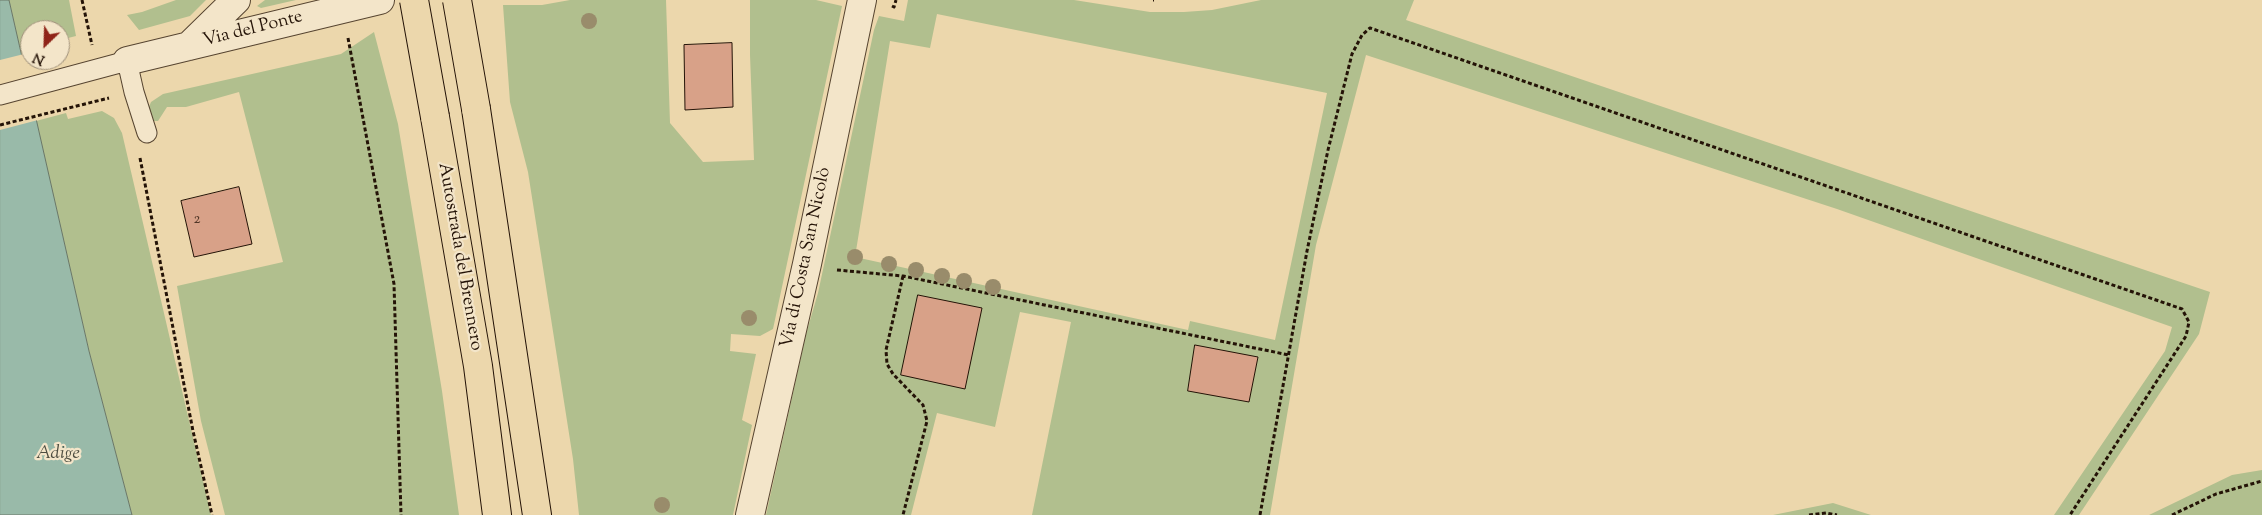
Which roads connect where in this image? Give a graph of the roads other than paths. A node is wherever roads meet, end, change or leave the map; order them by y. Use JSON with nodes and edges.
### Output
{"nodes":[{"id":1,"x":236,"y":0,"type":"edge"},
{"id":2,"x":380,"y":0,"type":"edge"},
{"id":3,"x":414,"y":0,"type":"edge"},
{"id":4,"x":457,"y":0,"type":"edge"},
{"id":5,"x":862,"y":0,"type":"edge"},
{"id":6,"x":315,"y":7,"type":"edge"},
{"id":7,"x":189,"y":46,"type":"junction"},
{"id":8,"x":128,"y":61,"type":"junction"},
{"id":9,"x":0,"y":95,"type":"edge"},
{"id":10,"x":147,"y":133,"type":"dead end"},
{"id":11,"x":498,"y":515,"type":"edge"},
{"id":12,"x":537,"y":515,"type":"edge"},
{"id":13,"x":750,"y":515,"type":"edge"}],
"edges":[{"from":1,"to":7,"type":"street","name":"Via del Ponte"},
{"from":2,"to":6,"type":"street","name":"Via del Ponte"},
{"from":3,"to":11,"type":"highway","name":"Autostrada del Brennero","bridge":true},
{"from":4,"to":12,"type":"highway","name":"Autostrada del Brennero","bridge":true},
{"from":5,"to":13,"type":"street","name":"Via di Costa San Nicolò"},
{"from":6,"to":7,"type":"street","name":"Via del Ponte"},
{"from":7,"to":8,"type":"street","name":"Via del Ponte"},
{"from":8,"to":9,"type":"lane"},
{"from":8,"to":10,"type":"lane"}]}
